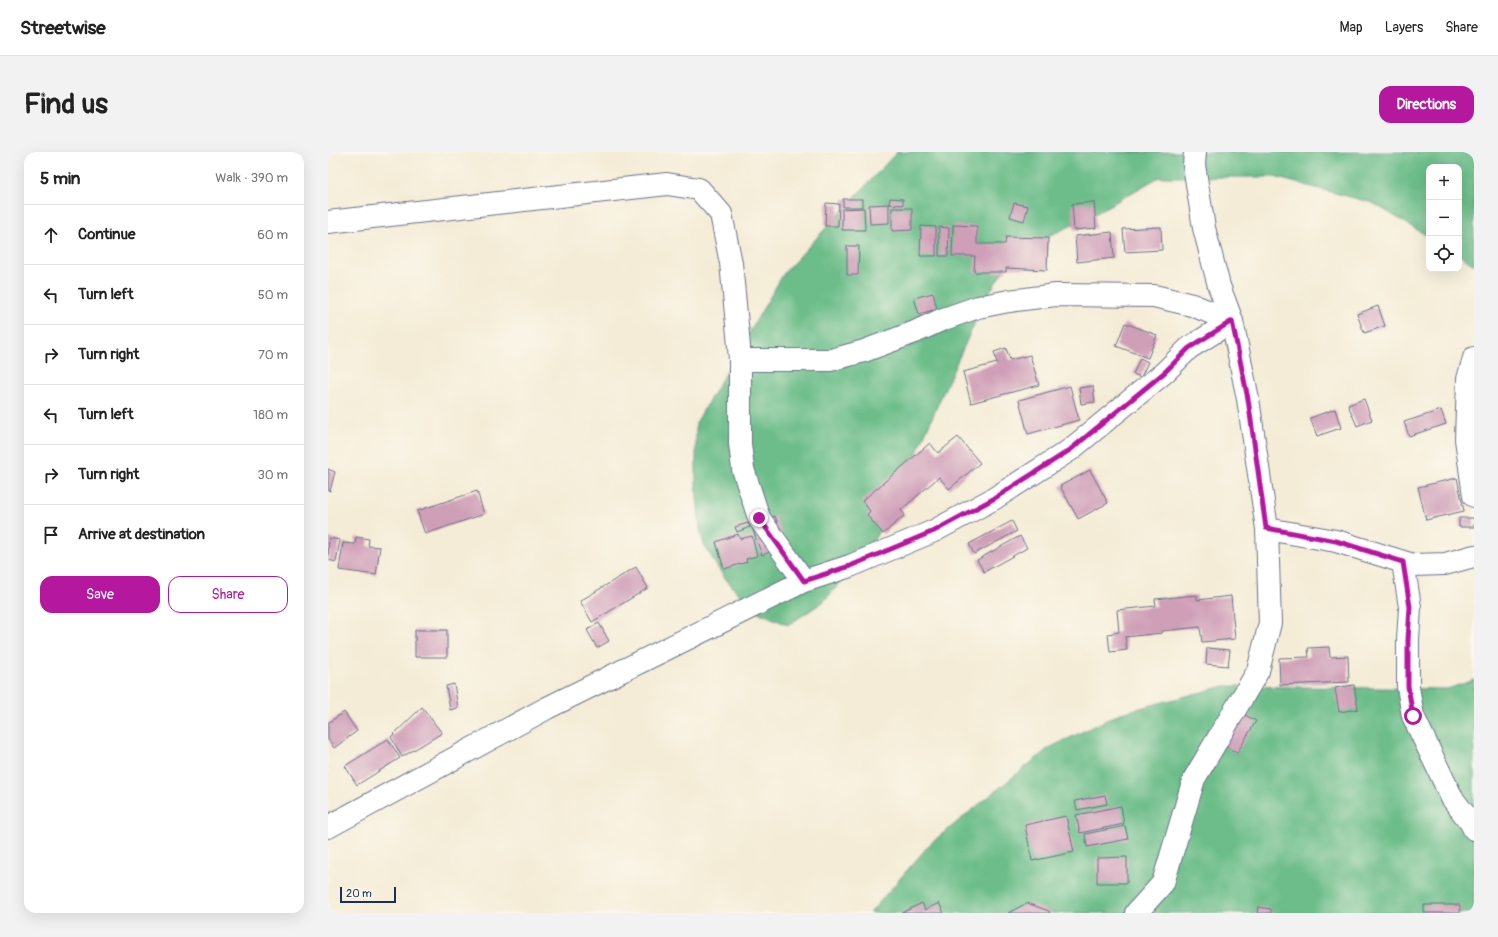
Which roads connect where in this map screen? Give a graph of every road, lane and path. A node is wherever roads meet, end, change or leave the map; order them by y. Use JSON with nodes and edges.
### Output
{"nodes":[{"id":1,"x":1195,"y":152,"type":"edge"},
{"id":2,"x":328,"y":222,"type":"edge"},
{"id":3,"x":1232,"y":321,"type":"junction"},
{"id":4,"x":1474,"y":358,"type":"edge"},
{"id":5,"x":740,"y":360,"type":"junction"},
{"id":6,"x":1474,"y":496,"type":"edge"},
{"id":7,"x":1266,"y":528,"type":"junction"},
{"id":8,"x":1474,"y":556,"type":"edge"},
{"id":9,"x":1403,"y":562,"type":"junction"},
{"id":10,"x":804,"y":581,"type":"junction"},
{"id":11,"x":328,"y":827,"type":"edge"},
{"id":12,"x":1474,"y":829,"type":"edge"},
{"id":13,"x":1136,"y":913,"type":"edge"}],
"edges":[{"from":1,"to":3,"type":"street"},
{"from":2,"to":5,"type":"street"},
{"from":3,"to":5,"type":"street"},
{"from":3,"to":7,"type":"street"},
{"from":3,"to":10,"type":"street"},
{"from":4,"to":6,"type":"street"},
{"from":5,"to":10,"type":"street"},
{"from":7,"to":9,"type":"street"},
{"from":7,"to":13,"type":"street"},
{"from":8,"to":9,"type":"street"},
{"from":9,"to":12,"type":"street"},
{"from":10,"to":11,"type":"street"}]}
